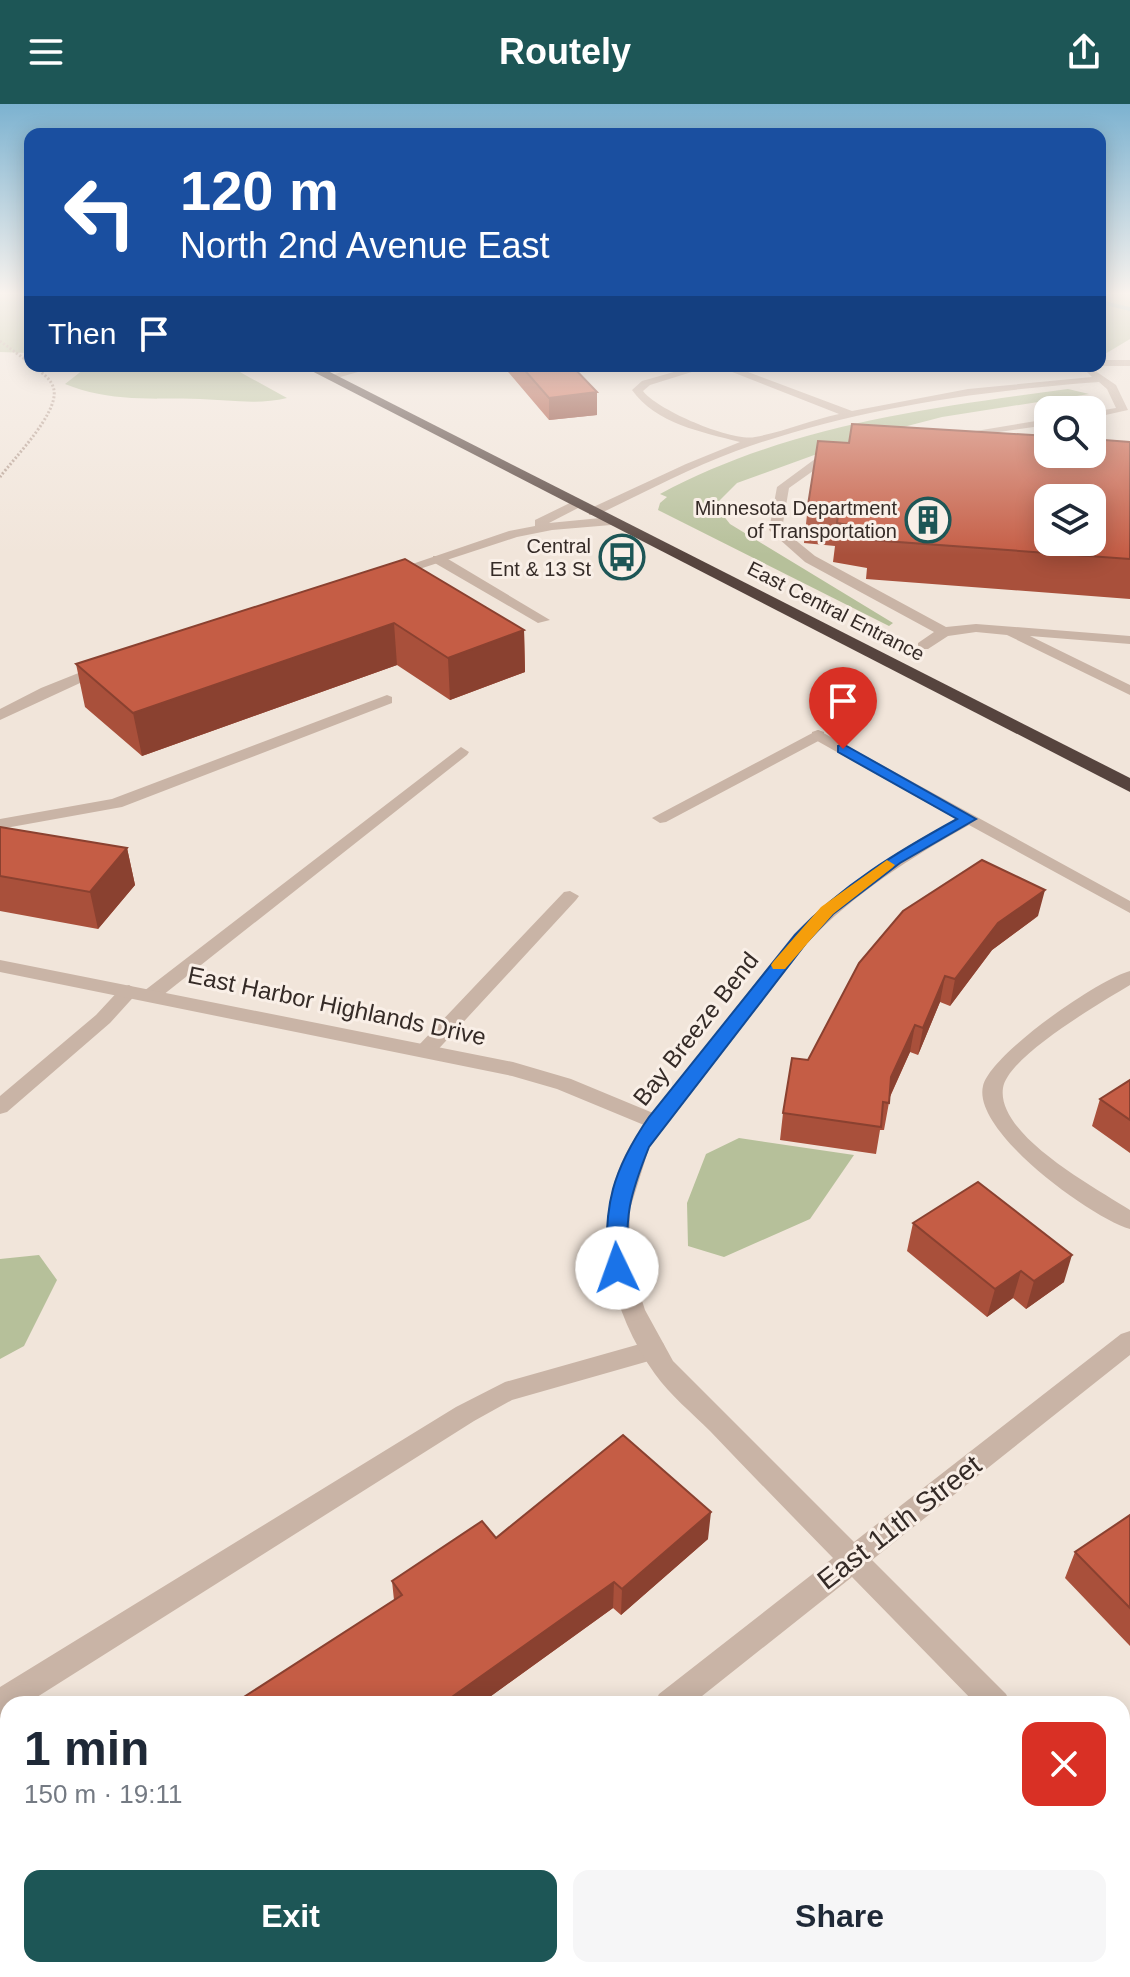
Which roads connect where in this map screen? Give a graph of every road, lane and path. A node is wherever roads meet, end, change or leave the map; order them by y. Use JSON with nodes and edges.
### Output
{"nodes":[{"id":1,"x":48,"y":380,"type":"edge"},
{"id":2,"x":337,"y":380,"type":"edge"},
{"id":3,"x":655,"y":380,"type":"edge"},
{"id":4,"x":760,"y":380,"type":"edge"},
{"id":5,"x":1087,"y":380,"type":"edge"},
{"id":6,"x":1104,"y":380,"type":"edge"},
{"id":7,"x":1106,"y":413,"type":"edge"},
{"id":8,"x":850,"y":414,"type":"junction"},
{"id":9,"x":1034,"y":424,"type":"edge"},
{"id":10,"x":941,"y":437,"type":"edge"},
{"id":11,"x":752,"y":442,"type":"junction"},
{"id":12,"x":853,"y":451,"type":"edge"},
{"id":13,"x":0,"y":477,"type":"edge"},
{"id":14,"x":576,"y":504,"type":"junction"},
{"id":15,"x":593,"y":512,"type":"junction"},
{"id":16,"x":611,"y":521,"type":"junction"},
{"id":17,"x":514,"y":534,"type":"junction"},
{"id":18,"x":438,"y":559,"type":"junction"},
{"id":19,"x":379,"y":578,"type":"edge"},
{"id":20,"x":543,"y":620,"type":"dead end"},
{"id":21,"x":1007,"y":630,"type":"junction"},
{"id":22,"x":944,"y":632,"type":"junction"},
{"id":23,"x":1130,"y":640,"type":"edge"},
{"id":24,"x":923,"y":646,"type":"dead end"},
{"id":25,"x":113,"y":663,"type":"edge"},
{"id":26,"x":1130,"y":691,"type":"edge"},
{"id":27,"x":387,"y":700,"type":"dead end"},
{"id":28,"x":0,"y":715,"type":"edge"},
{"id":29,"x":461,"y":752,"type":"dead end"},
{"id":30,"x":1130,"y":786,"type":"edge"},
{"id":31,"x":660,"y":818,"type":"dead end"},
{"id":32,"x":968,"y":819,"type":"junction"},
{"id":33,"x":0,"y":824,"type":"edge"},
{"id":34,"x":570,"y":896,"type":"dead end"},
{"id":35,"x":1130,"y":908,"type":"edge"},
{"id":36,"x":0,"y":966,"type":"edge"},
{"id":37,"x":1130,"y":977,"type":"edge"},
{"id":38,"x":129,"y":991,"type":"junction"},
{"id":39,"x":151,"y":995,"type":"junction"},
{"id":40,"x":425,"y":1051,"type":"junction"},
{"id":41,"x":0,"y":1107,"type":"edge"},
{"id":42,"x":656,"y":1122,"type":"junction"},
{"id":43,"x":1130,"y":1221,"type":"edge"},
{"id":44,"x":1130,"y":1341,"type":"edge"},
{"id":45,"x":654,"y":1350,"type":"junction"},
{"id":46,"x":852,"y":1559,"type":"junction"},
{"id":47,"x":13,"y":1696,"type":"edge"},
{"id":48,"x":679,"y":1696,"type":"edge"},
{"id":49,"x":988,"y":1696,"type":"edge"}],
"edges":[{"from":1,"to":13,"type":"path"},
{"from":2,"to":14,"type":"highway","name":"East Central Entrance"},
{"from":3,"to":11,"type":"street"},
{"from":4,"to":8,"type":"street"},
{"from":5,"to":8,"type":"street"},
{"from":6,"to":7,"type":"street"},
{"from":8,"to":11,"type":"street"},
{"from":9,"to":10,"type":"street"},
{"from":11,"to":15,"type":"street"},
{"from":12,"to":22,"type":"street"},
{"from":14,"to":15,"type":"highway","name":"East Central Entrance"},
{"from":14,"to":17,"type":"street"},
{"from":15,"to":16,"type":"highway","name":"East Central Entrance"},
{"from":16,"to":17,"type":"street"},
{"from":16,"to":30,"type":"highway","name":"East Central Entrance"},
{"from":17,"to":18,"type":"street"},
{"from":18,"to":19,"type":"street"},
{"from":18,"to":20,"type":"street"},
{"from":21,"to":22,"type":"street"},
{"from":21,"to":23,"type":"street"},
{"from":21,"to":26,"type":"street"},
{"from":22,"to":24,"type":"street"},
{"from":25,"to":28,"type":"street"},
{"from":27,"to":33,"type":"street"},
{"from":29,"to":39,"type":"street"},
{"from":31,"to":32,"type":"street"},
{"from":32,"to":35,"type":"street"},
{"from":32,"to":42,"type":"street","name":"Bay Breeze Bend"},
{"from":34,"to":40,"type":"street"},
{"from":36,"to":38,"type":"street","name":"East Harbor Highlands Drive"},
{"from":37,"to":43,"type":"street"},
{"from":38,"to":39,"type":"street","name":"East Harbor Highlands Drive"},
{"from":38,"to":41,"type":"street"},
{"from":39,"to":40,"type":"street","name":"East Harbor Highlands Drive"},
{"from":40,"to":42,"type":"street","name":"East Harbor Highlands Drive"},
{"from":42,"to":45,"type":"street","name":"Bay Breeze Bend"},
{"from":44,"to":46,"type":"street","name":"East 11th Street"},
{"from":45,"to":46,"type":"street","name":"Bay Breeze Bend"},
{"from":45,"to":47,"type":"street"},
{"from":46,"to":48,"type":"street","name":"East 11th Street"},
{"from":46,"to":49,"type":"street","name":"Bay Breeze Bend"}]}
